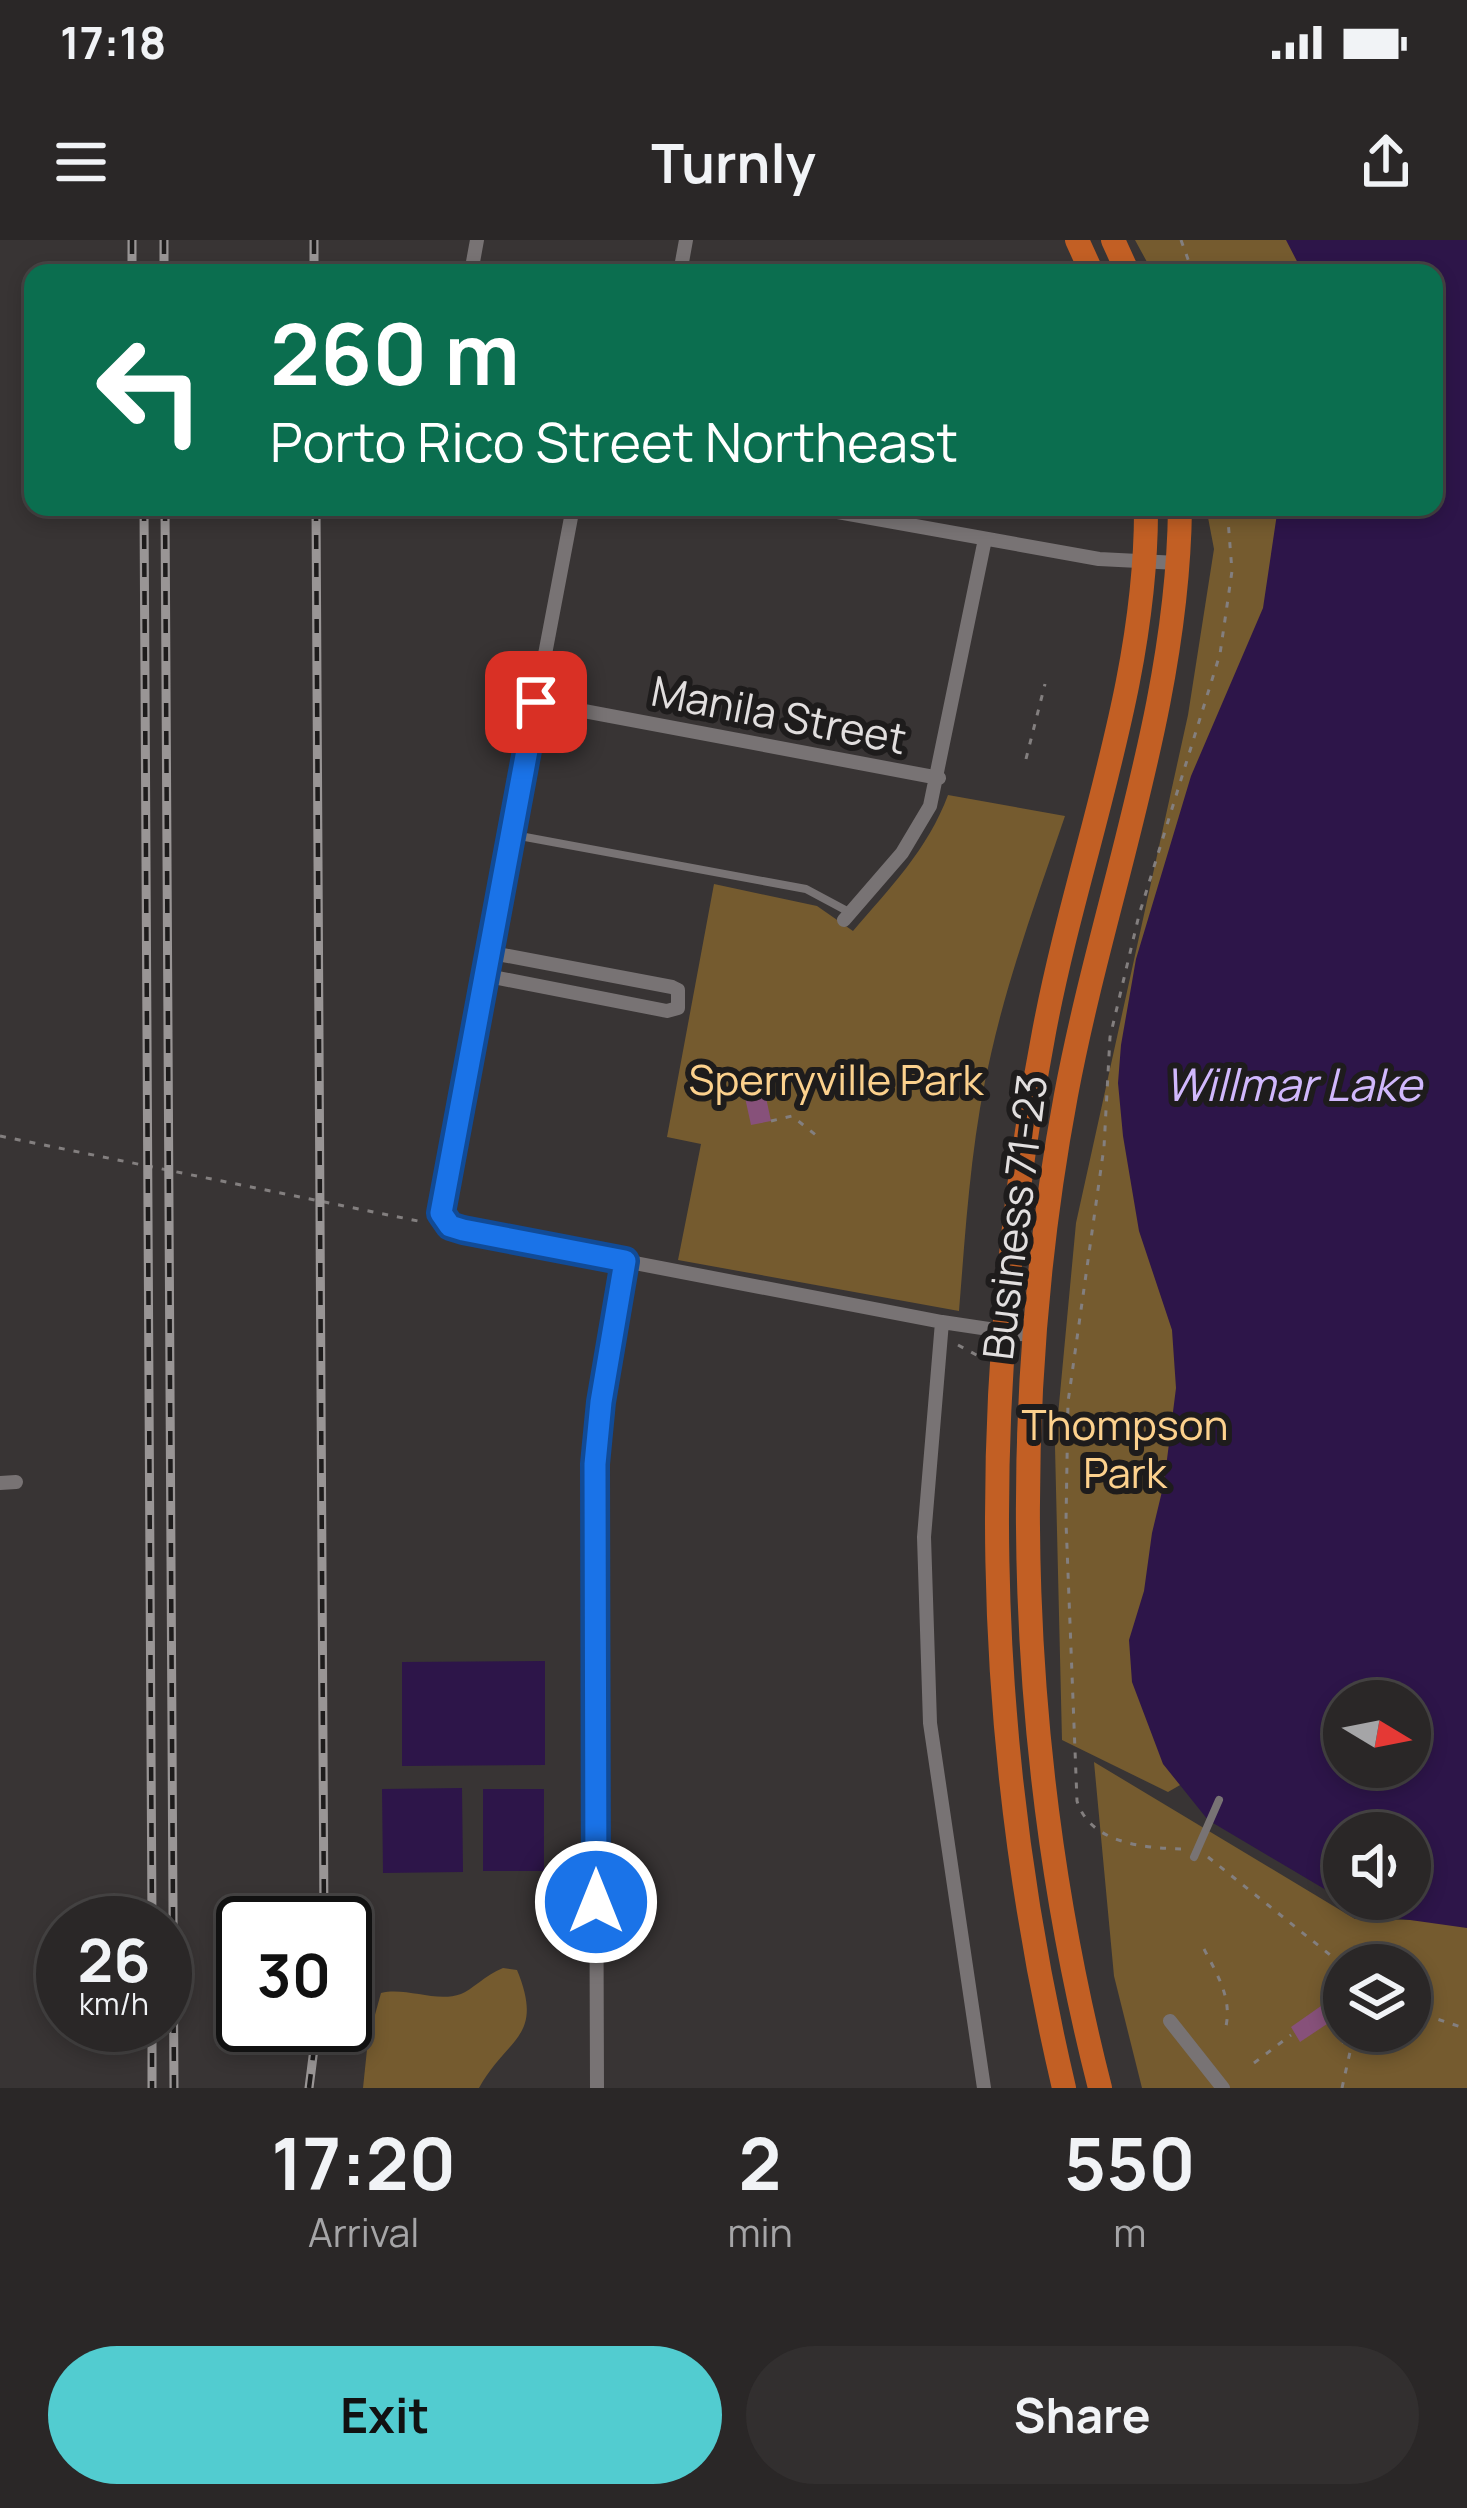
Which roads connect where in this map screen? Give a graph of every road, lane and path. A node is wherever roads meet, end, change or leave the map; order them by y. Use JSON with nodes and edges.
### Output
{"nodes":[{"id":1,"x":571,"y":516,"type":"edge"},
{"id":2,"x":859,"y":516,"type":"edge"},
{"id":3,"x":1146,"y":516,"type":"edge"},
{"id":4,"x":1180,"y":516,"type":"edge"},
{"id":5,"x":1228,"y":516,"type":"edge"},
{"id":6,"x":985,"y":539,"type":"junction"},
{"id":7,"x":1145,"y":563,"type":"junction"},
{"id":8,"x":1180,"y":563,"type":"junction"},
{"id":9,"x":1045,"y":684,"type":"dead end"},
{"id":10,"x":536,"y":702,"type":"junction"},
{"id":11,"x":1026,"y":759,"type":"dead end"},
{"id":12,"x":939,"y":778,"type":"junction"},
{"id":13,"x":509,"y":834,"type":"junction"},
{"id":14,"x":847,"y":916,"type":"joint"},
{"id":15,"x":487,"y":952,"type":"junction"},
{"id":16,"x":483,"y":975,"type":"junction"},
{"id":17,"x":771,"y":1121,"type":"dead end"},
{"id":18,"x":0,"y":1136,"type":"edge"},
{"id":19,"x":817,"y":1136,"type":"dead end"},
{"id":20,"x":418,"y":1221,"type":"dead end"},
{"id":21,"x":625,"y":1261,"type":"junction"},
{"id":22,"x":942,"y":1322,"type":"junction"},
{"id":23,"x":1001,"y":1332,"type":"junction"},
{"id":24,"x":1035,"y":1336,"type":"junction"},
{"id":25,"x":1219,"y":1800,"type":"dead end"},
{"id":26,"x":1195,"y":1854,"type":"junction"},
{"id":27,"x":1204,"y":1949,"type":"dead end"},
{"id":28,"x":1323,"y":1949,"type":"edge"},
{"id":29,"x":1431,"y":2017,"type":"edge"},
{"id":30,"x":1170,"y":2021,"type":"dead end"},
{"id":31,"x":1226,"y":2026,"type":"dead end"},
{"id":32,"x":1467,"y":2029,"type":"edge"},
{"id":33,"x":1291,"y":2035,"type":"dead end"},
{"id":34,"x":1351,"y":2052,"type":"edge"},
{"id":35,"x":1254,"y":2063,"type":"dead end"},
{"id":36,"x":597,"y":2088,"type":"edge"},
{"id":37,"x":984,"y":2088,"type":"edge"},
{"id":38,"x":1064,"y":2088,"type":"edge"},
{"id":39,"x":1100,"y":2088,"type":"edge"},
{"id":40,"x":1223,"y":2088,"type":"edge"},
{"id":41,"x":1342,"y":2088,"type":"edge"}],
"edges":[{"from":1,"to":10,"type":"street"},
{"from":2,"to":6,"type":"street"},
{"from":3,"to":7,"type":"highway","name":"Business 71-23"},
{"from":4,"to":8,"type":"highway","name":"Business 71-23"},
{"from":5,"to":26,"type":"path"},
{"from":6,"to":7,"type":"street"},
{"from":6,"to":12,"type":"street"},
{"from":7,"to":8,"type":"street"},
{"from":7,"to":23,"type":"highway","name":"Business 71-23"},
{"from":8,"to":24,"type":"highway","name":"Business 71-23"},
{"from":9,"to":11,"type":"path"},
{"from":10,"to":12,"type":"street","name":"Manila Street"},
{"from":10,"to":13,"type":"street"},
{"from":12,"to":14,"type":"street"},
{"from":13,"to":14,"type":"lane"},
{"from":13,"to":15,"type":"street"},
{"from":15,"to":16,"type":"street"},
{"from":15,"to":16,"type":"street"},
{"from":16,"to":21,"type":"street"},
{"from":17,"to":19,"type":"path"},
{"from":18,"to":20,"type":"path"},
{"from":21,"to":22,"type":"street"},
{"from":21,"to":36,"type":"street"},
{"from":22,"to":23,"type":"street"},
{"from":22,"to":37,"type":"street"},
{"from":23,"to":24,"type":"street"},
{"from":23,"to":38,"type":"highway","name":"Business 71-23"},
{"from":24,"to":39,"type":"highway","name":"Business 71-23"},
{"from":25,"to":26,"type":"lane"},
{"from":26,"to":28,"type":"path"},
{"from":27,"to":31,"type":"path"},
{"from":29,"to":32,"type":"path"},
{"from":30,"to":40,"type":"street"},
{"from":33,"to":35,"type":"path"},
{"from":34,"to":41,"type":"path"}]}
